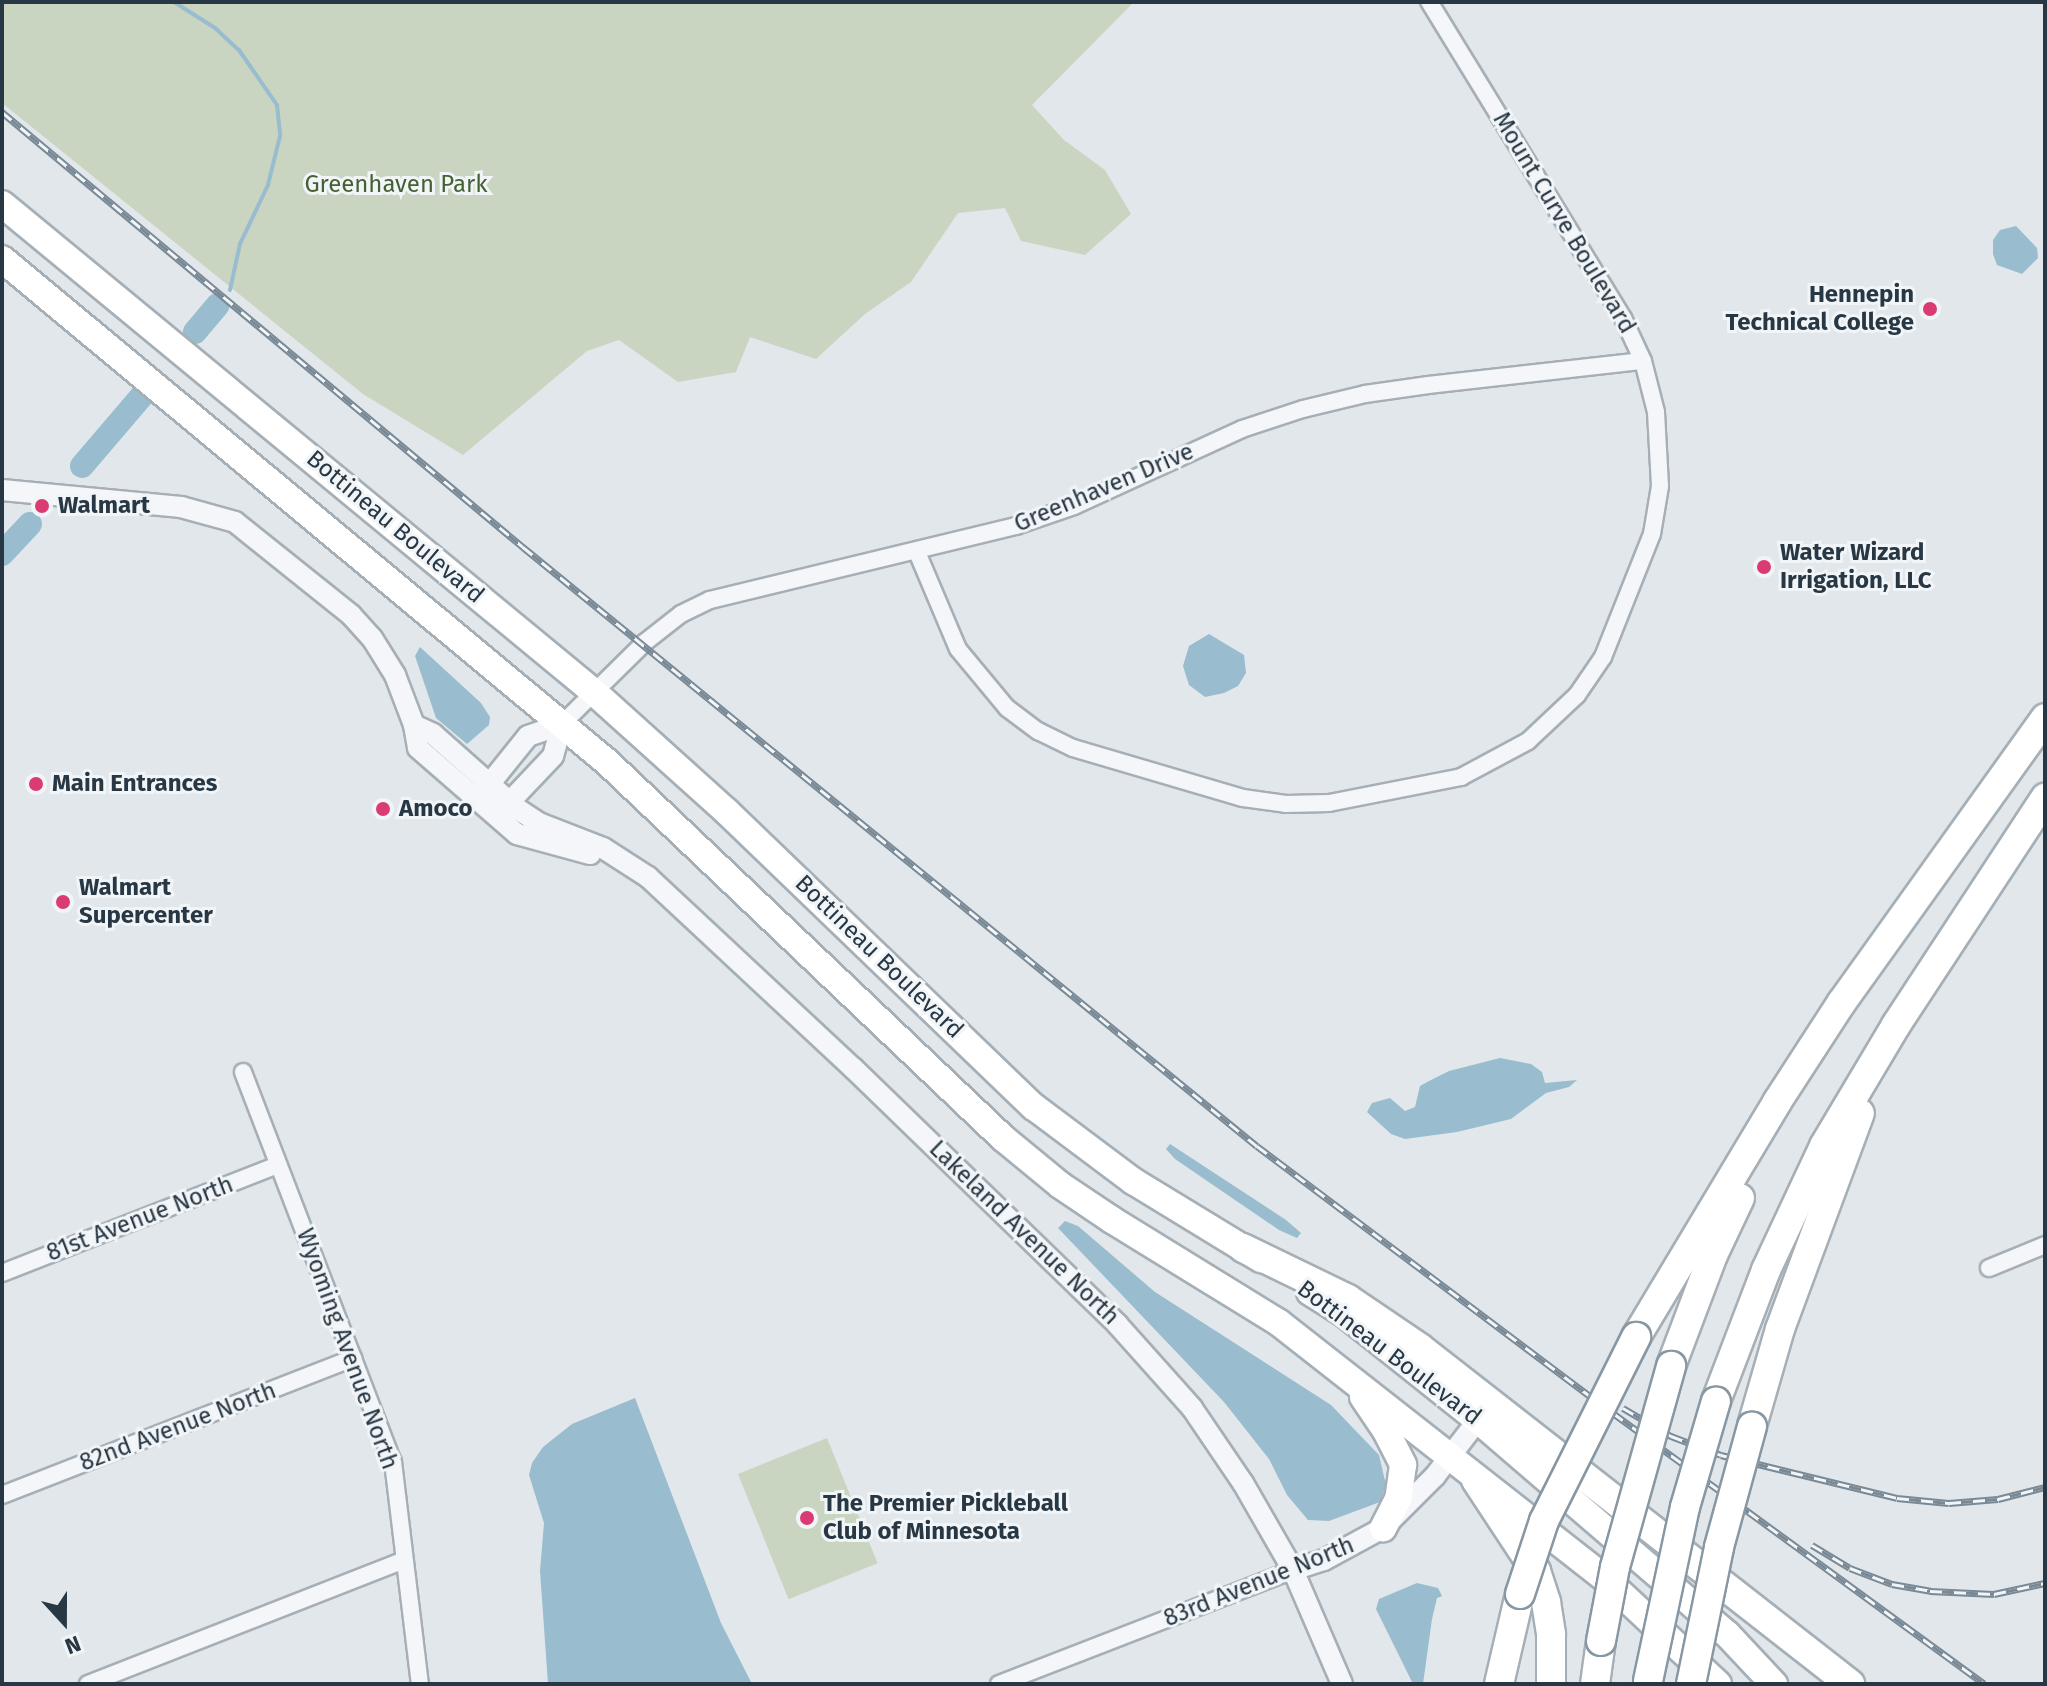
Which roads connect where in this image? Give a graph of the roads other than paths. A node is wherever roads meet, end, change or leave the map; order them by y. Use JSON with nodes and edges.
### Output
{"nodes":[{"id":1,"x":1429,"y":2,"type":"edge"},
{"id":2,"x":2,"y":204,"type":"edge"},
{"id":3,"x":2,"y":259,"type":"edge"},
{"id":4,"x":1643,"y":361,"type":"junction"},
{"id":5,"x":2,"y":490,"type":"edge"},
{"id":6,"x":917,"y":552,"type":"junction"},
{"id":7,"x":595,"y":693,"type":"junction"},
{"id":8,"x":2045,"y":718,"type":"edge"},
{"id":9,"x":562,"y":724,"type":"junction"},
{"id":10,"x":483,"y":792,"type":"junction"},
{"id":11,"x":2045,"y":798,"type":"edge"},
{"id":12,"x":503,"y":809,"type":"junction"},
{"id":13,"x":1842,"y":1002,"type":"junction"},
{"id":14,"x":1896,"y":1025,"type":"junction"},
{"id":15,"x":243,"y":1072,"type":"dead end"},
{"id":16,"x":278,"y":1165,"type":"junction"},
{"id":17,"x":2045,"y":1245,"type":"edge"},
{"id":18,"x":1243,"y":1248,"type":"junction"},
{"id":19,"x":1989,"y":1268,"type":"dead end"},
{"id":20,"x":2,"y":1273,"type":"edge"},
{"id":21,"x":353,"y":1358,"type":"junction"},
{"id":22,"x":1349,"y":1378,"type":"junction"},
{"id":23,"x":1478,"y":1420,"type":"junction"},
{"id":24,"x":1450,"y":1455,"type":"junction"},
{"id":25,"x":1476,"y":1480,"type":"junction"},
{"id":26,"x":2,"y":1495,"type":"edge"},
{"id":27,"x":1383,"y":1528,"type":"junction"},
{"id":28,"x":404,"y":1560,"type":"junction"},
{"id":29,"x":1293,"y":1570,"type":"junction"},
{"id":30,"x":1648,"y":1682,"type":"edge"},
{"id":31,"x":88,"y":1684,"type":"edge"},
{"id":32,"x":420,"y":1684,"type":"edge"},
{"id":33,"x":999,"y":1684,"type":"edge"},
{"id":34,"x":1342,"y":1684,"type":"edge"},
{"id":35,"x":1499,"y":1684,"type":"edge"},
{"id":36,"x":1551,"y":1684,"type":"edge"},
{"id":37,"x":1595,"y":1684,"type":"edge"},
{"id":38,"x":1691,"y":1684,"type":"edge"},
{"id":39,"x":1718,"y":1684,"type":"edge"},
{"id":40,"x":1774,"y":1684,"type":"edge"},
{"id":41,"x":1850,"y":1684,"type":"edge"}],
"edges":[{"from":1,"to":4,"type":"street","name":"Mount Curve Boulevard"},
{"from":2,"to":7,"type":"highway","name":"Bottineau Boulevard"},
{"from":3,"to":9,"type":"highway","name":"Bottineau Boulevard"},
{"from":4,"to":6,"type":"street","name":"Greenhaven Drive"},
{"from":4,"to":6,"type":"street","name":"Mount Curve Boulevard"},
{"from":5,"to":10,"type":"street","name":"Lakeland Avenue North"},
{"from":6,"to":7,"type":"street","name":"Greenhaven Drive"},
{"from":7,"to":9,"type":"street","name":"Greenhaven Drive"},
{"from":7,"to":18,"type":"highway","name":"Bottineau Boulevard"},
{"from":8,"to":13,"type":"highway"},
{"from":9,"to":10,"type":"street"},
{"from":9,"to":12,"type":"street"},
{"from":9,"to":22,"type":"highway","name":"Bottineau Boulevard"},
{"from":10,"to":12,"type":"street","name":"Lakeland Avenue North"},
{"from":11,"to":14,"type":"highway"},
{"from":12,"to":29,"type":"street","name":"Lakeland Avenue North"},
{"from":13,"to":35,"type":"highway","bridge":true},
{"from":13,"to":37,"type":"highway","bridge":true},
{"from":14,"to":30,"type":"highway","bridge":true},
{"from":14,"to":38,"type":"highway","bridge":true},
{"from":15,"to":16,"type":"street","name":"Wyoming Avenue North"},
{"from":16,"to":20,"type":"street","name":"81st Avenue North"},
{"from":16,"to":21,"type":"street","name":"Wyoming Avenue North"},
{"from":17,"to":19,"type":"street"},
{"from":18,"to":23,"type":"highway","name":"Bottineau Boulevard"},
{"from":18,"to":41,"type":"highway"},
{"from":21,"to":26,"type":"street","name":"82nd Avenue North"},
{"from":21,"to":28,"type":"street","name":"Wyoming Avenue North"},
{"from":22,"to":24,"type":"highway","name":"Bottineau Boulevard"},
{"from":22,"to":27,"type":"highway"},
{"from":23,"to":24,"type":"street","name":"83rd Avenue North"},
{"from":23,"to":40,"type":"highway","name":"Bottineau Boulevard"},
{"from":24,"to":25,"type":"highway","name":"Bottineau Boulevard"},
{"from":24,"to":27,"type":"street","name":"83rd Avenue North"},
{"from":25,"to":36,"type":"highway"},
{"from":25,"to":39,"type":"highway","name":"Bottineau Boulevard"},
{"from":27,"to":29,"type":"street","name":"83rd Avenue North"},
{"from":28,"to":31,"type":"street"},
{"from":28,"to":32,"type":"street","name":"Wyoming Avenue North"},
{"from":29,"to":33,"type":"street","name":"83rd Avenue North"},
{"from":29,"to":34,"type":"street","name":"Lakeland Avenue North"}]}
